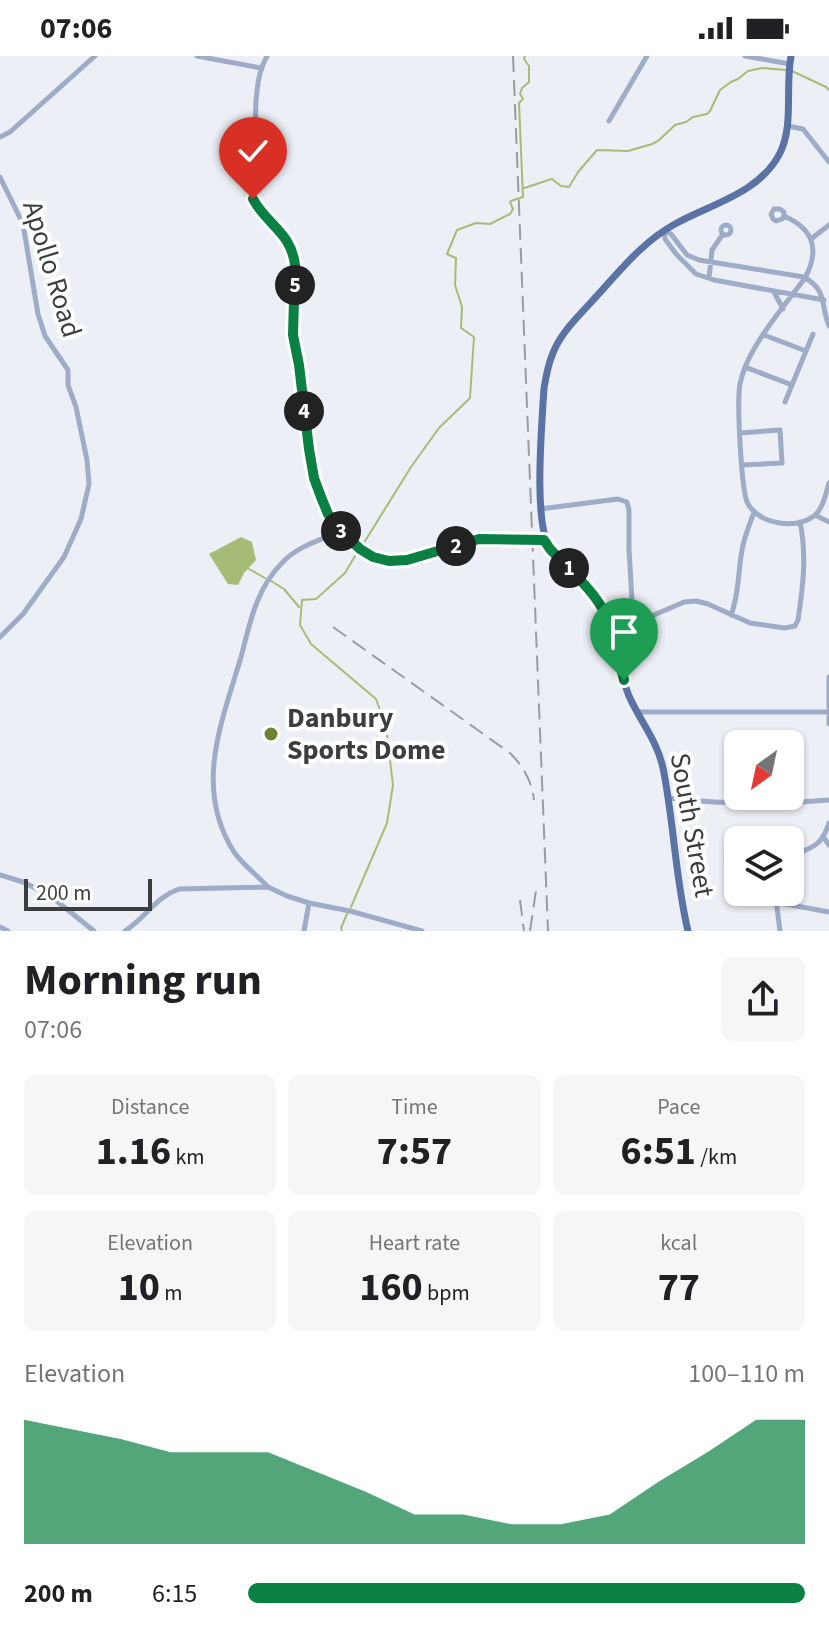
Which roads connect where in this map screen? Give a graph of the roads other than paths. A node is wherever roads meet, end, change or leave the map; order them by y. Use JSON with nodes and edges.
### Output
{"nodes":[{"id":1,"x":95,"y":56,"type":"edge"},
{"id":2,"x":197,"y":56,"type":"edge"},
{"id":3,"x":267,"y":56,"type":"edge"},
{"id":4,"x":647,"y":56,"type":"edge"},
{"id":5,"x":745,"y":56,"type":"edge"},
{"id":6,"x":790,"y":66,"type":"edge"},
{"id":7,"x":261,"y":68,"type":"junction"},
{"id":8,"x":609,"y":121,"type":"dead end"},
{"id":9,"x":788,"y":126,"type":"junction"},
{"id":10,"x":0,"y":137,"type":"edge"},
{"id":11,"x":829,"y":162,"type":"edge"},
{"id":12,"x":0,"y":177,"type":"edge"},
{"id":13,"x":784,"y":216,"type":"dead end"},
{"id":14,"x":829,"y":225,"type":"edge"},
{"id":15,"x":663,"y":231,"type":"junction"},
{"id":16,"x":723,"y":234,"type":"dead end"},
{"id":17,"x":811,"y":239,"type":"junction"},
{"id":18,"x":710,"y":262,"type":"junction"},
{"id":19,"x":709,"y":278,"type":"junction"},
{"id":20,"x":805,"y":278,"type":"junction"},
{"id":21,"x":774,"y":291,"type":"junction"},
{"id":22,"x":793,"y":294,"type":"junction"},
{"id":23,"x":824,"y":300,"type":"junction"},
{"id":24,"x":783,"y":309,"type":"junction"},
{"id":25,"x":829,"y":326,"type":"edge"},
{"id":26,"x":813,"y":334,"type":"dead end"},
{"id":27,"x":764,"y":335,"type":"junction"},
{"id":28,"x":806,"y":351,"type":"junction"},
{"id":29,"x":745,"y":367,"type":"junction"},
{"id":30,"x":792,"y":385,"type":"junction"},
{"id":31,"x":785,"y":402,"type":"dead end"},
{"id":32,"x":740,"y":433,"type":"junction"},
{"id":33,"x":742,"y":465,"type":"junction"},
{"id":34,"x":829,"y":483,"type":"edge"},
{"id":35,"x":540,"y":509,"type":"junction"},
{"id":36,"x":754,"y":512,"type":"junction"},
{"id":37,"x":815,"y":515,"type":"junction"},
{"id":38,"x":800,"y":522,"type":"junction"},
{"id":39,"x":829,"y":522,"type":"edge"},
{"id":40,"x":341,"y":531,"type":"junction"},
{"id":41,"x":544,"y":540,"type":"junction"},
{"id":42,"x":731,"y":615,"type":"junction"},
{"id":43,"x":633,"y":618,"type":"junction"},
{"id":44,"x":612,"y":630,"type":"junction"},
{"id":45,"x":0,"y":637,"type":"edge"},
{"id":46,"x":829,"y":678,"type":"edge"},
{"id":47,"x":637,"y":712,"type":"junction"},
{"id":48,"x":828,"y":712,"type":"edge"},
{"id":49,"x":829,"y":724,"type":"edge"},
{"id":50,"x":667,"y":798,"type":"junction"},
{"id":51,"x":829,"y":800,"type":"edge"},
{"id":52,"x":829,"y":823,"type":"edge"},
{"id":53,"x":824,"y":838,"type":"junction"},
{"id":54,"x":829,"y":845,"type":"edge"},
{"id":55,"x":804,"y":851,"type":"edge"},
{"id":56,"x":0,"y":875,"type":"edge"},
{"id":57,"x":268,"y":887,"type":"junction"},
{"id":58,"x":309,"y":903,"type":"junction"},
{"id":59,"x":776,"y":906,"type":"edge"},
{"id":60,"x":797,"y":906,"type":"edge"},
{"id":61,"x":829,"y":912,"type":"edge"},
{"id":62,"x":79,"y":919,"type":"junction"},
{"id":63,"x":0,"y":927,"type":"edge"},
{"id":64,"x":8,"y":931,"type":"edge"},
{"id":65,"x":87,"y":931,"type":"edge"},
{"id":66,"x":94,"y":931,"type":"edge"},
{"id":67,"x":125,"y":931,"type":"edge"},
{"id":68,"x":304,"y":931,"type":"edge"},
{"id":69,"x":422,"y":931,"type":"edge"},
{"id":70,"x":688,"y":931,"type":"edge"},
{"id":71,"x":780,"y":931,"type":"edge"}],
"edges":[{"from":1,"to":10,"type":"street"},
{"from":2,"to":7,"type":"street"},
{"from":3,"to":7,"type":"street"},
{"from":4,"to":8,"type":"street"},
{"from":5,"to":6,"type":"street"},
{"from":6,"to":9,"type":"main road"},
{"from":7,"to":40,"type":"street"},
{"from":9,"to":11,"type":"street"},
{"from":9,"to":15,"type":"main road"},
{"from":12,"to":45,"type":"street","name":"Apollo Road"},
{"from":13,"to":17,"type":"street"},
{"from":14,"to":17,"type":"street"},
{"from":15,"to":18,"type":"street"},
{"from":15,"to":19,"type":"street"},
{"from":15,"to":35,"type":"main road"},
{"from":16,"to":18,"type":"street"},
{"from":17,"to":20,"type":"street"},
{"from":18,"to":19,"type":"street"},
{"from":18,"to":20,"type":"street"},
{"from":19,"to":21,"type":"street"},
{"from":20,"to":22,"type":"street"},
{"from":20,"to":23,"type":"street"},
{"from":21,"to":22,"type":"street"},
{"from":21,"to":24,"type":"street"},
{"from":22,"to":23,"type":"street"},
{"from":22,"to":24,"type":"street"},
{"from":23,"to":25,"type":"street"},
{"from":24,"to":27,"type":"street"},
{"from":26,"to":28,"type":"street"},
{"from":27,"to":28,"type":"street"},
{"from":27,"to":29,"type":"street"},
{"from":28,"to":30,"type":"street"},
{"from":29,"to":30,"type":"street"},
{"from":29,"to":32,"type":"street"},
{"from":30,"to":31,"type":"street"},
{"from":32,"to":33,"type":"street"},
{"from":32,"to":33,"type":"street"},
{"from":33,"to":36,"type":"street"},
{"from":34,"to":37,"type":"street"},
{"from":35,"to":41,"type":"main road"},
{"from":35,"to":43,"type":"street"},
{"from":36,"to":38,"type":"street"},
{"from":36,"to":42,"type":"street"},
{"from":37,"to":38,"type":"street"},
{"from":37,"to":39,"type":"street"},
{"from":38,"to":42,"type":"street"},
{"from":40,"to":41,"type":"street"},
{"from":40,"to":57,"type":"street"},
{"from":41,"to":44,"type":"main road","name":"South Street"},
{"from":42,"to":43,"type":"street"},
{"from":43,"to":44,"type":"street"},
{"from":44,"to":47,"type":"main road","name":"South Street"},
{"from":46,"to":48,"type":"street"},
{"from":47,"to":48,"type":"street"},
{"from":47,"to":50,"type":"main road","name":"South Street"},
{"from":48,"to":49,"type":"street"},
{"from":50,"to":51,"type":"street"},
{"from":50,"to":70,"type":"main road","name":"South Street"},
{"from":52,"to":53,"type":"street"},
{"from":53,"to":54,"type":"street"},
{"from":53,"to":55,"type":"street"},
{"from":56,"to":62,"type":"street"},
{"from":57,"to":58,"type":"street"},
{"from":57,"to":67,"type":"street"},
{"from":58,"to":68,"type":"street"},
{"from":58,"to":69,"type":"street"},
{"from":59,"to":71,"type":"street"},
{"from":60,"to":61,"type":"street"},
{"from":62,"to":65,"type":"street"},
{"from":62,"to":66,"type":"street"},
{"from":63,"to":64,"type":"street"}]}
